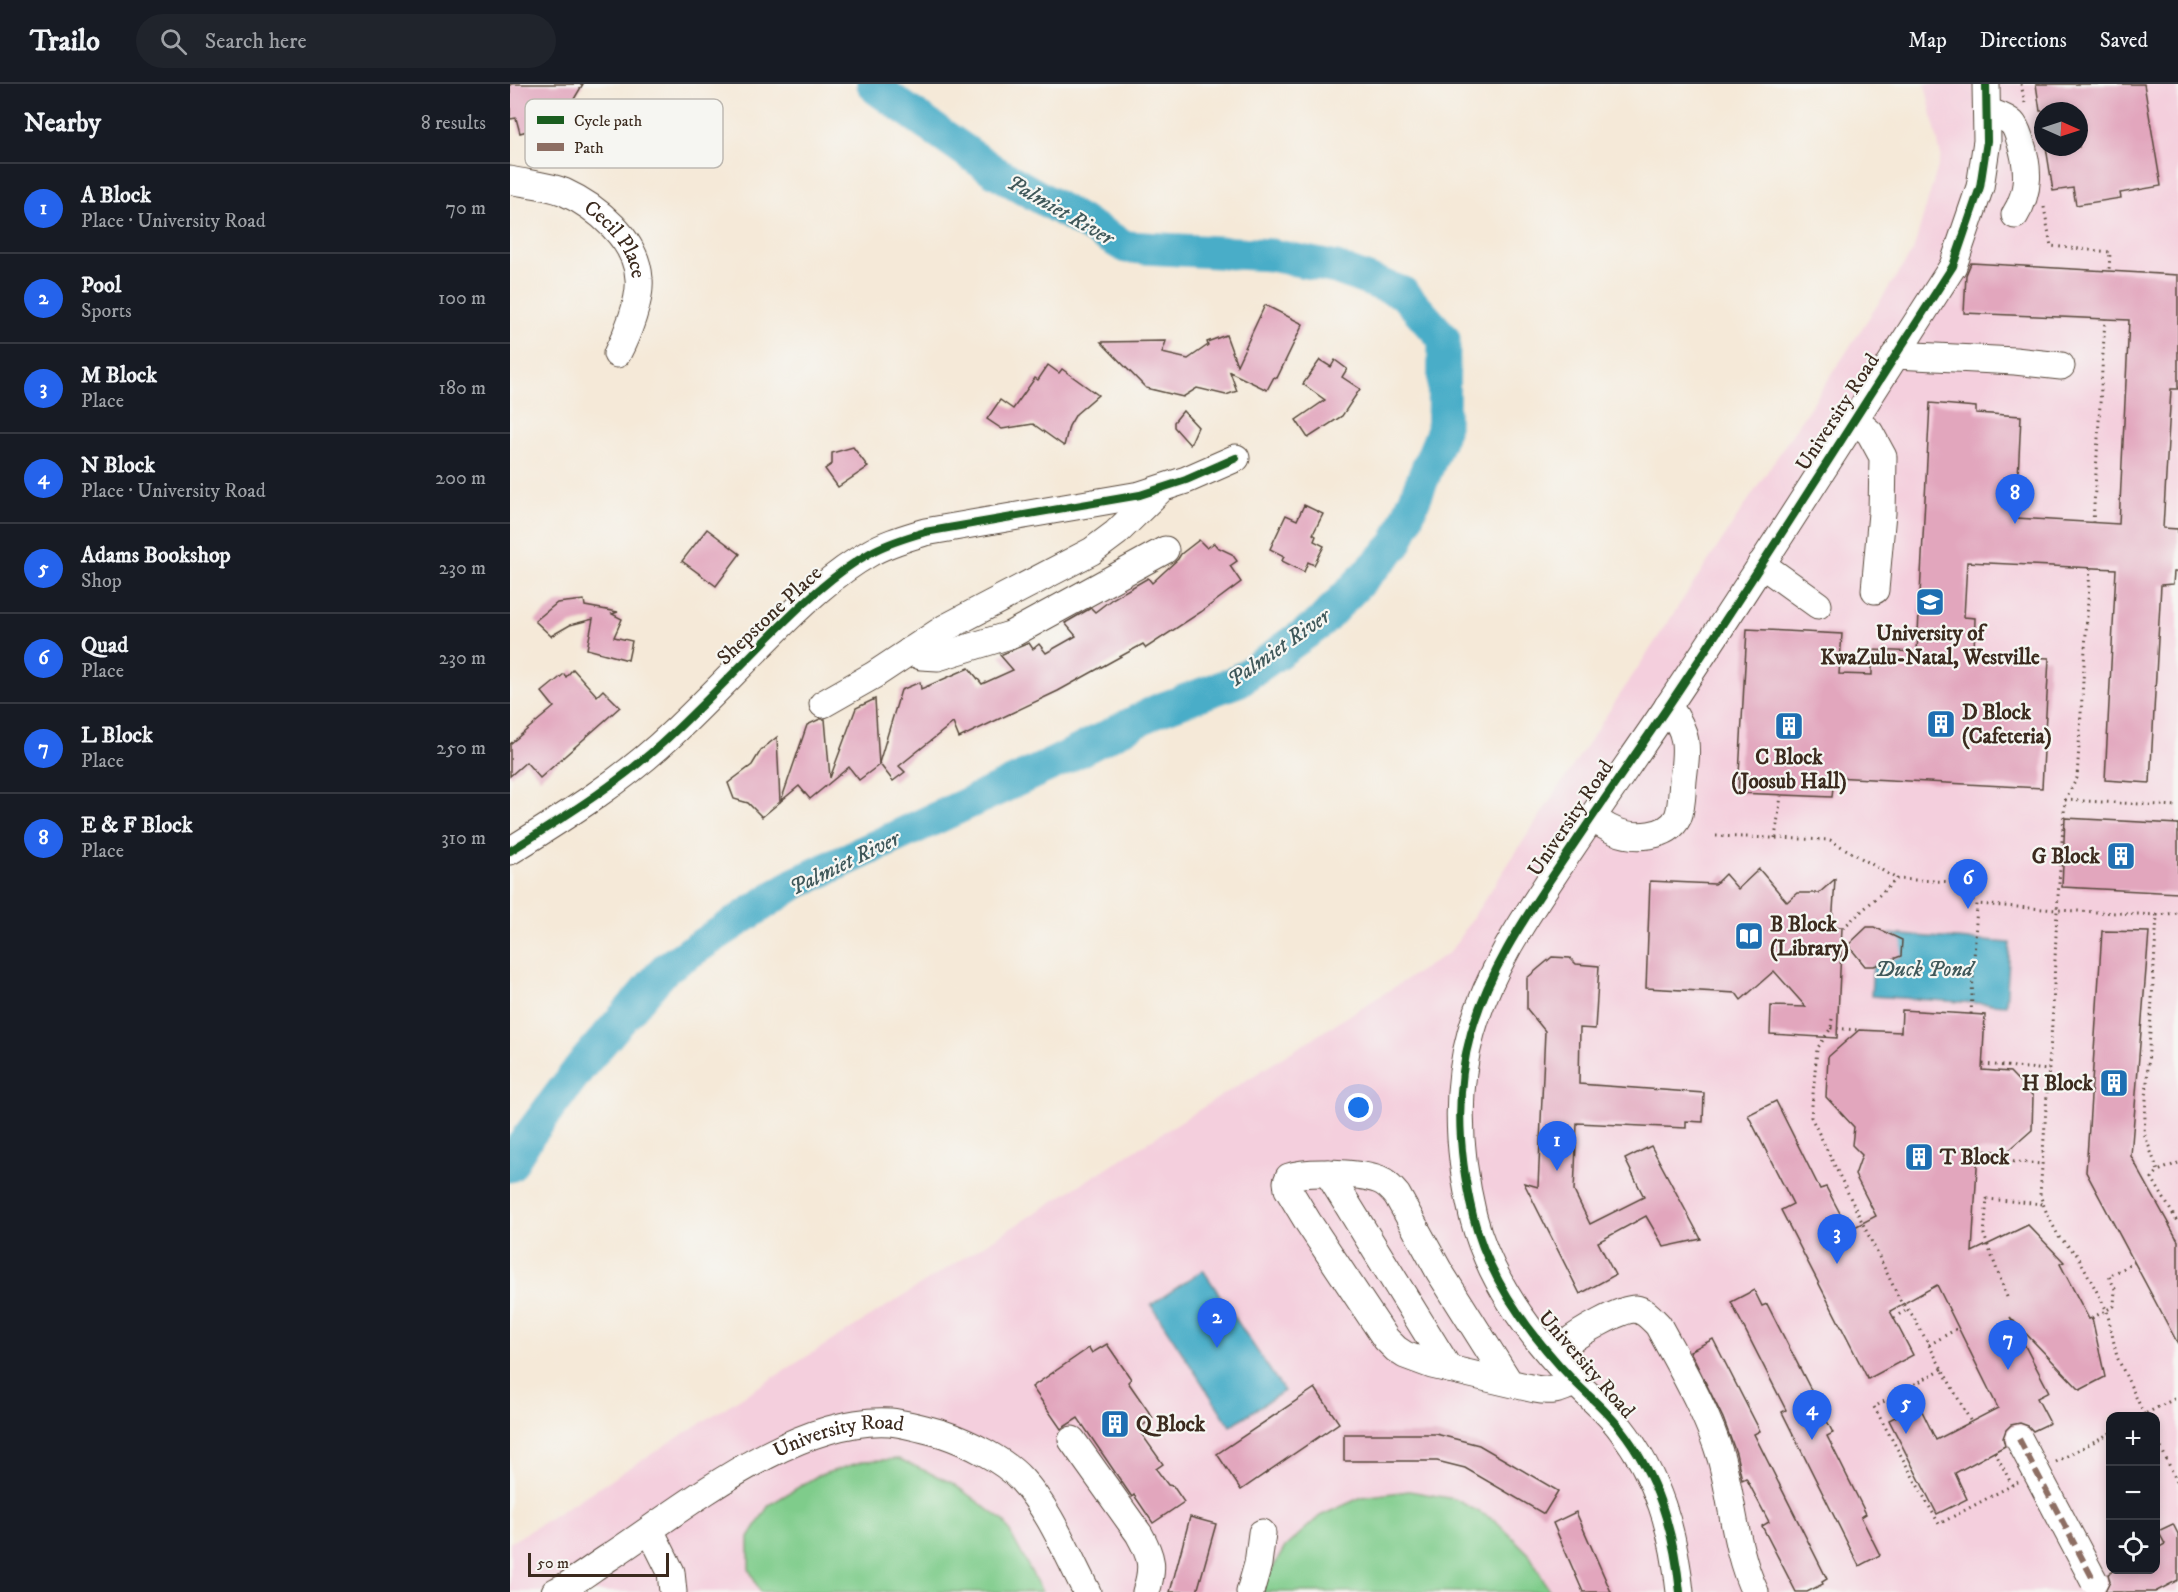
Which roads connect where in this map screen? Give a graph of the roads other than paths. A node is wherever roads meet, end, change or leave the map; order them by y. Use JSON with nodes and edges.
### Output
{"nodes":[{"id":1,"x":1986,"y":84,"type":"edge"},
{"id":2,"x":1987,"y":111,"type":"junction"},
{"id":3,"x":510,"y":180,"type":"edge"},
{"id":4,"x":2015,"y":215,"type":"dead end"},
{"id":5,"x":617,"y":354,"type":"dead end"},
{"id":6,"x":1895,"y":355,"type":"junction"},
{"id":7,"x":2061,"y":366,"type":"dead end"},
{"id":8,"x":1854,"y":419,"type":"junction"},
{"id":9,"x":1236,"y":458,"type":"dead end"},
{"id":10,"x":1160,"y":490,"type":"junction"},
{"id":11,"x":1165,"y":550,"type":"dead end"},
{"id":12,"x":1761,"y":564,"type":"junction"},
{"id":13,"x":1875,"y":590,"type":"dead end"},
{"id":14,"x":1818,"y":605,"type":"dead end"},
{"id":15,"x":910,"y":651,"type":"junction"},
{"id":16,"x":823,"y":704,"type":"dead end"},
{"id":17,"x":1668,"y":706,"type":"junction"},
{"id":18,"x":1591,"y":818,"type":"junction"},
{"id":19,"x":510,"y":851,"type":"edge"},
{"id":20,"x":1328,"y":1173,"type":"junction"},
{"id":21,"x":1554,"y":1357,"type":"junction"},
{"id":22,"x":1449,"y":1369,"type":"junction"},
{"id":23,"x":1509,"y":1382,"type":"junction"},
{"id":24,"x":1575,"y":1382,"type":"junction"},
{"id":25,"x":2019,"y":1438,"type":"dead end"},
{"id":26,"x":1072,"y":1440,"type":"dead end"},
{"id":27,"x":650,"y":1530,"type":"junction"},
{"id":28,"x":1262,"y":1533,"type":"dead end"},
{"id":29,"x":2094,"y":1581,"type":"dead end"},
{"id":30,"x":675,"y":1590,"type":"edge"},
{"id":31,"x":555,"y":1592,"type":"edge"},
{"id":32,"x":1087,"y":1592,"type":"edge"},
{"id":33,"x":1146,"y":1592,"type":"edge"},
{"id":34,"x":1250,"y":1592,"type":"edge"},
{"id":35,"x":1680,"y":1592,"type":"edge"},
{"id":36,"x":1755,"y":1592,"type":"edge"}],
"edges":[{"from":1,"to":2,"type":"street","name":"University Road"},
{"from":2,"to":4,"type":"street"},
{"from":2,"to":6,"type":"street","name":"University Road"},
{"from":3,"to":5,"type":"street","name":"Cecil Place"},
{"from":6,"to":7,"type":"street"},
{"from":6,"to":8,"type":"street","name":"University Road"},
{"from":8,"to":12,"type":"street","name":"University Road"},
{"from":8,"to":13,"type":"street"},
{"from":9,"to":10,"type":"street","name":"Shepstone Place"},
{"from":10,"to":15,"type":"street"},
{"from":10,"to":19,"type":"street","name":"Shepstone Place"},
{"from":11,"to":15,"type":"street"},
{"from":12,"to":14,"type":"street"},
{"from":12,"to":17,"type":"street","name":"University Road"},
{"from":15,"to":16,"type":"street"},
{"from":17,"to":18,"type":"street","name":"University Road"},
{"from":17,"to":18,"type":"street"},
{"from":18,"to":21,"type":"street","name":"University Road"},
{"from":20,"to":22,"type":"street"},
{"from":20,"to":22,"type":"street"},
{"from":20,"to":23,"type":"street"},
{"from":21,"to":24,"type":"street","name":"University Road"},
{"from":21,"to":36,"type":"street"},
{"from":22,"to":23,"type":"street"},
{"from":23,"to":24,"type":"street"},
{"from":24,"to":35,"type":"street","name":"University Road"},
{"from":25,"to":29,"type":"street","bridge":true},
{"from":26,"to":33,"type":"street"},
{"from":27,"to":30,"type":"street"},
{"from":27,"to":31,"type":"street","name":"University Road"},
{"from":27,"to":32,"type":"street","name":"University Road"},
{"from":28,"to":34,"type":"street"}]}
